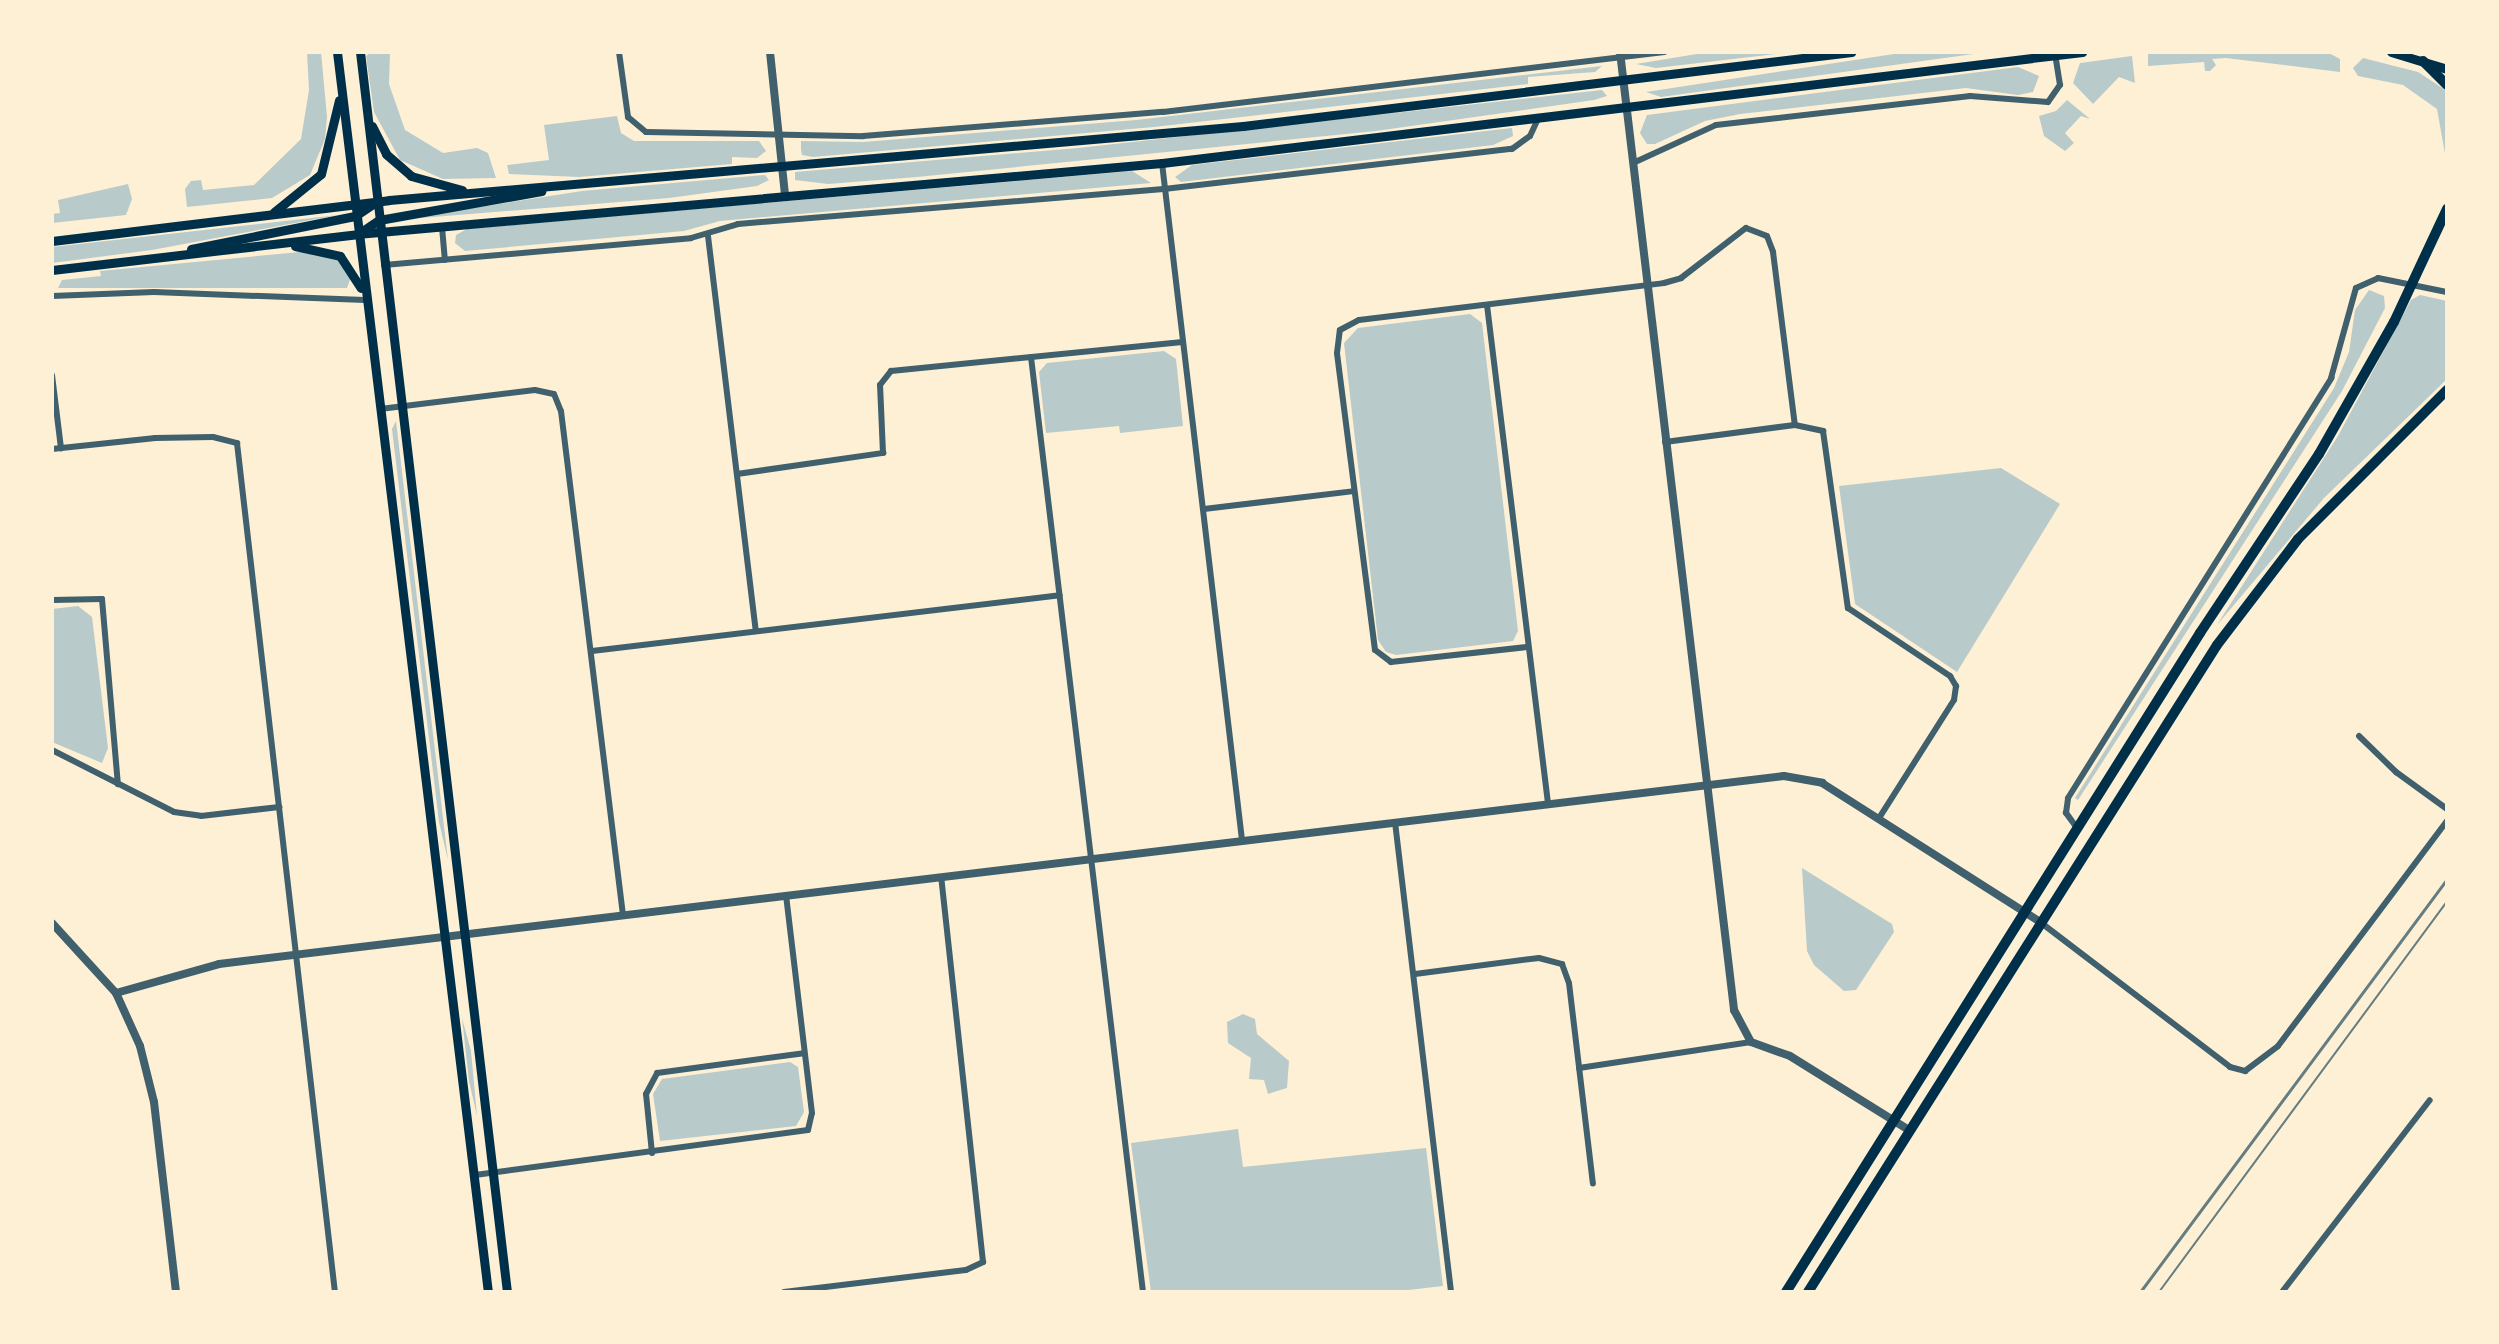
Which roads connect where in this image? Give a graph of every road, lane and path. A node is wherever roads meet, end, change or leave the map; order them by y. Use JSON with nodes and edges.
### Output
{"nodes":[{"id":1,"x":337,"y":52,"type":"edge"},
{"id":2,"x":360,"y":52,"type":"edge"},
{"id":3,"x":619,"y":52,"type":"edge"},
{"id":4,"x":770,"y":52,"type":"edge"},
{"id":5,"x":1664,"y":52,"type":"edge"},
{"id":6,"x":1852,"y":52,"type":"edge"},
{"id":7,"x":2082,"y":52,"type":"edge"},
{"id":8,"x":2391,"y":52,"type":"edge"},
{"id":9,"x":2056,"y":54,"type":"edge"},
{"id":10,"x":1620,"y":55,"type":"edge"},
{"id":11,"x":2423,"y":61,"type":"junction"},
{"id":12,"x":2447,"y":69,"type":"edge"},
{"id":13,"x":1623,"y":79,"type":"junction"},
{"id":14,"x":341,"y":85,"type":"junction"},
{"id":15,"x":2447,"y":85,"type":"edge"},
{"id":16,"x":1626,"y":108,"type":"junction"},
{"id":17,"x":367,"y":115,"type":"junction"},
{"id":18,"x":1538,"y":119,"type":"junction"},
{"id":19,"x":779,"y":135,"type":"junction"},
{"id":20,"x":1162,"y":163,"type":"junction"},
{"id":21,"x":1632,"y":163,"type":"junction"},
{"id":22,"x":783,"y":167,"type":"junction"},
{"id":23,"x":563,"y":186,"type":"junction"},
{"id":24,"x":1164,"y":189,"type":"junction"},
{"id":25,"x":477,"y":192,"type":"junction"},
{"id":26,"x":785,"y":195,"type":"junction"},
{"id":27,"x":377,"y":202,"type":"junction"},
{"id":28,"x":353,"y":205,"type":"junction"},
{"id":29,"x":2447,"y":209,"type":"edge"},
{"id":30,"x":272,"y":214,"type":"junction"},
{"id":31,"x":355,"y":216,"type":"junction"},
{"id":32,"x":379,"y":220,"type":"junction"},
{"id":33,"x":442,"y":227,"type":"junction"},
{"id":34,"x":380,"y":233,"type":"junction"},
{"id":35,"x":357,"y":234,"type":"junction"},
{"id":36,"x":708,"y":236,"type":"junction"},
{"id":37,"x":52,"y":241,"type":"edge"},
{"id":38,"x":278,"y":244,"type":"junction"},
{"id":39,"x":161,"y":258,"type":"junction"},
{"id":40,"x":445,"y":260,"type":"junction"},
{"id":41,"x":384,"y":265,"type":"junction"},
{"id":42,"x":53,"y":271,"type":"edge"},
{"id":43,"x":2413,"y":283,"type":"junction"},
{"id":44,"x":1646,"y":286,"type":"junction"},
{"id":45,"x":2447,"y":292,"type":"edge"},
{"id":46,"x":52,"y":296,"type":"edge"},
{"id":47,"x":364,"y":297,"type":"junction"},
{"id":48,"x":1487,"y":305,"type":"junction"},
{"id":49,"x":1183,"y":342,"type":"junction"},
{"id":50,"x":1031,"y":357,"type":"junction"},
{"id":51,"x":52,"y":375,"type":"edge"},
{"id":52,"x":2447,"y":390,"type":"edge"},
{"id":53,"x":400,"y":407,"type":"junction"},
{"id":54,"x":380,"y":409,"type":"junction"},
{"id":55,"x":1795,"y":425,"type":"junction"},
{"id":56,"x":1665,"y":442,"type":"junction"},
{"id":57,"x":61,"y":448,"type":"junction"},
{"id":58,"x":52,"y":449,"type":"edge"},
{"id":59,"x":737,"y":474,"type":"junction"},
{"id":60,"x":1354,"y":491,"type":"junction"},
{"id":61,"x":1204,"y":509,"type":"junction"},
{"id":62,"x":1060,"y":595,"type":"junction"},
{"id":63,"x":52,"y":600,"type":"edge"},
{"id":64,"x":756,"y":631,"type":"junction"},
{"id":65,"x":2200,"y":633,"type":"junction"},
{"id":66,"x":2217,"y":645,"type":"junction"},
{"id":67,"x":1527,"y":647,"type":"junction"},
{"id":68,"x":592,"y":651,"type":"junction"},
{"id":69,"x":2359,"y":736,"type":"dead end"},
{"id":70,"x":52,"y":750,"type":"edge"},
{"id":71,"x":118,"y":784,"type":"junction"},
{"id":72,"x":1706,"y":784,"type":"junction"},
{"id":73,"x":1548,"y":803,"type":"junction"},
{"id":74,"x":279,"y":807,"type":"junction"},
{"id":75,"x":2447,"y":809,"type":"edge"},
{"id":76,"x":1879,"y":818,"type":"junction"},
{"id":77,"x":2447,"y":821,"type":"edge"},
{"id":78,"x":1395,"y":822,"type":"junction"},
{"id":79,"x":2077,"y":828,"type":"junction"},
{"id":80,"x":1242,"y":840,"type":"junction"},
{"id":81,"x":1091,"y":859,"type":"junction"},
{"id":82,"x":941,"y":877,"type":"junction"},
{"id":83,"x":786,"y":896,"type":"junction"},
{"id":84,"x":2024,"y":912,"type":"junction"},
{"id":85,"x":623,"y":915,"type":"junction"},
{"id":86,"x":2040,"y":922,"type":"junction"},
{"id":87,"x":52,"y":923,"type":"edge"},
{"id":88,"x":464,"y":936,"type":"junction"},
{"id":89,"x":447,"y":937,"type":"junction"},
{"id":90,"x":295,"y":954,"type":"junction"},
{"id":91,"x":1415,"y":974,"type":"junction"},
{"id":92,"x":116,"y":993,"type":"junction"},
{"id":93,"x":1751,"y":1042,"type":"junction"},
{"id":94,"x":804,"y":1053,"type":"junction"},
{"id":95,"x":1579,"y":1068,"type":"junction"},
{"id":96,"x":2430,"y":1100,"type":"dead end"},
{"id":97,"x":1893,"y":1120,"type":"junction"},
{"id":98,"x":1909,"y":1130,"type":"junction"},
{"id":99,"x":652,"y":1153,"type":"junction"},
{"id":100,"x":492,"y":1173,"type":"junction"},
{"id":101,"x":475,"y":1175,"type":"junction"},
{"id":102,"x":1593,"y":1184,"type":"dead end"},
{"id":103,"x":176,"y":1292,"type":"edge"},
{"id":104,"x":335,"y":1292,"type":"edge"},
{"id":105,"x":488,"y":1292,"type":"edge"},
{"id":106,"x":507,"y":1292,"type":"edge"},
{"id":107,"x":784,"y":1292,"type":"edge"},
{"id":108,"x":1143,"y":1292,"type":"edge"},
{"id":109,"x":1451,"y":1292,"type":"edge"},
{"id":110,"x":1786,"y":1292,"type":"edge"},
{"id":111,"x":1808,"y":1292,"type":"edge"},
{"id":112,"x":2282,"y":1292,"type":"edge"}],
"edges":[{"from":1,"to":14,"type":"main road"},
{"from":2,"to":17,"type":"main road"},
{"from":3,"to":19,"type":"street"},
{"from":4,"to":19,"type":"street"},
{"from":5,"to":10,"type":"street"},
{"from":6,"to":13,"type":"main road"},
{"from":7,"to":9,"type":"main road"},
{"from":8,"to":11,"type":"main road"},
{"from":9,"to":16,"type":"main road"},
{"from":9,"to":21,"type":"street"},
{"from":10,"to":13,"type":"street"},
{"from":10,"to":19,"type":"street"},
{"from":11,"to":12,"type":"main road"},
{"from":11,"to":15,"type":"main road"},
{"from":13,"to":16,"type":"street"},
{"from":13,"to":22,"type":"main road"},
{"from":14,"to":28,"type":"main road"},
{"from":14,"to":30,"type":"main road"},
{"from":16,"to":18,"type":"main road"},
{"from":16,"to":21,"type":"street"},
{"from":17,"to":25,"type":"main road"},
{"from":17,"to":27,"type":"main road"},
{"from":18,"to":20,"type":"main road"},
{"from":18,"to":24,"type":"street"},
{"from":19,"to":22,"type":"street"},
{"from":20,"to":24,"type":"street"},
{"from":20,"to":26,"type":"main road"},
{"from":21,"to":44,"type":"street"},
{"from":22,"to":23,"type":"main road"},
{"from":22,"to":26,"type":"street"},
{"from":23,"to":25,"type":"main road"},
{"from":23,"to":32,"type":"main road"},
{"from":24,"to":36,"type":"street"},
{"from":24,"to":49,"type":"street"},
{"from":25,"to":27,"type":"main road"},
{"from":26,"to":33,"type":"main road"},
{"from":27,"to":28,"type":"main road"},
{"from":27,"to":31,"type":"main road"},
{"from":27,"to":32,"type":"main road"},
{"from":28,"to":30,"type":"main road"},
{"from":28,"to":31,"type":"main road"},
{"from":29,"to":43,"type":"main road"},
{"from":30,"to":37,"type":"main road"},
{"from":31,"to":35,"type":"main road"},
{"from":31,"to":39,"type":"main road"},
{"from":32,"to":34,"type":"main road"},
{"from":32,"to":35,"type":"main road"},
{"from":33,"to":34,"type":"main road"},
{"from":33,"to":40,"type":"street"},
{"from":34,"to":35,"type":"main road"},
{"from":34,"to":41,"type":"main road"},
{"from":35,"to":38,"type":"main road"},
{"from":35,"to":47,"type":"main road"},
{"from":36,"to":40,"type":"street"},
{"from":36,"to":59,"type":"street"},
{"from":38,"to":39,"type":"main road"},
{"from":38,"to":47,"type":"main road"},
{"from":39,"to":42,"type":"main road"},
{"from":40,"to":41,"type":"street"},
{"from":41,"to":53,"type":"main road"},
{"from":43,"to":45,"type":"street"},
{"from":43,"to":65,"type":"main road"},
{"from":43,"to":79,"type":"street"},
{"from":44,"to":48,"type":"street"},
{"from":44,"to":55,"type":"street"},
{"from":44,"to":56,"type":"street"},
{"from":46,"to":47,"type":"street"},
{"from":47,"to":54,"type":"main road"},
{"from":48,"to":60,"type":"street"},
{"from":48,"to":67,"type":"street"},
{"from":49,"to":50,"type":"street"},
{"from":49,"to":61,"type":"street"},
{"from":50,"to":59,"type":"street"},
{"from":50,"to":62,"type":"street"},
{"from":51,"to":57,"type":"street"},
{"from":52,"to":66,"type":"main road"},
{"from":53,"to":54,"type":"street"},
{"from":53,"to":68,"type":"street"},
{"from":53,"to":88,"type":"main road"},
{"from":54,"to":89,"type":"main road"},
{"from":55,"to":56,"type":"street"},
{"from":55,"to":76,"type":"street"},
{"from":56,"to":72,"type":"street"},
{"from":57,"to":58,"type":"street"},
{"from":57,"to":74,"type":"street"},
{"from":59,"to":64,"type":"street"},
{"from":60,"to":61,"type":"street"},
{"from":60,"to":67,"type":"street"},
{"from":61,"to":80,"type":"street"},
{"from":62,"to":64,"type":"street"},
{"from":62,"to":81,"type":"street"},
{"from":63,"to":71,"type":"street"},
{"from":64,"to":68,"type":"street"},
{"from":65,"to":66,"type":"main road"},
{"from":65,"to":79,"type":"main road"},
{"from":66,"to":86,"type":"main road"},
{"from":67,"to":73,"type":"street"},
{"from":68,"to":85,"type":"street"},
{"from":69,"to":75,"type":"street"},
{"from":70,"to":71,"type":"street"},
{"from":71,"to":74,"type":"street"},
{"from":72,"to":73,"type":"street"},
{"from":72,"to":76,"type":"street"},
{"from":72,"to":93,"type":"street"},
{"from":73,"to":78,"type":"street"},
{"from":74,"to":90,"type":"street"},
{"from":76,"to":84,"type":"street"},
{"from":77,"to":86,"type":"street"},
{"from":78,"to":80,"type":"street"},
{"from":78,"to":91,"type":"street"},
{"from":79,"to":84,"type":"main road"},
{"from":80,"to":81,"type":"street"},
{"from":81,"to":82,"type":"street"},
{"from":81,"to":108,"type":"street"},
{"from":82,"to":83,"type":"street"},
{"from":82,"to":107,"type":"street"},
{"from":83,"to":85,"type":"street"},
{"from":83,"to":94,"type":"street"},
{"from":84,"to":86,"type":"street"},
{"from":84,"to":97,"type":"main road"},
{"from":85,"to":88,"type":"street"},
{"from":86,"to":98,"type":"main road"},
{"from":87,"to":92,"type":"street"},
{"from":88,"to":89,"type":"street"},
{"from":88,"to":100,"type":"main road"},
{"from":89,"to":90,"type":"street"},
{"from":89,"to":101,"type":"main road"},
{"from":90,"to":92,"type":"street"},
{"from":90,"to":104,"type":"street"},
{"from":91,"to":95,"type":"street"},
{"from":91,"to":109,"type":"street"},
{"from":92,"to":103,"type":"street"},
{"from":93,"to":95,"type":"street"},
{"from":93,"to":97,"type":"street"},
{"from":94,"to":99,"type":"street"},
{"from":94,"to":99,"type":"street"},
{"from":95,"to":102,"type":"street"},
{"from":96,"to":112,"type":"street"},
{"from":97,"to":98,"type":"street"},
{"from":97,"to":110,"type":"main road"},
{"from":98,"to":111,"type":"main road"},
{"from":99,"to":100,"type":"street"},
{"from":100,"to":101,"type":"street"},
{"from":100,"to":106,"type":"main road"},
{"from":101,"to":105,"type":"main road"}]}
